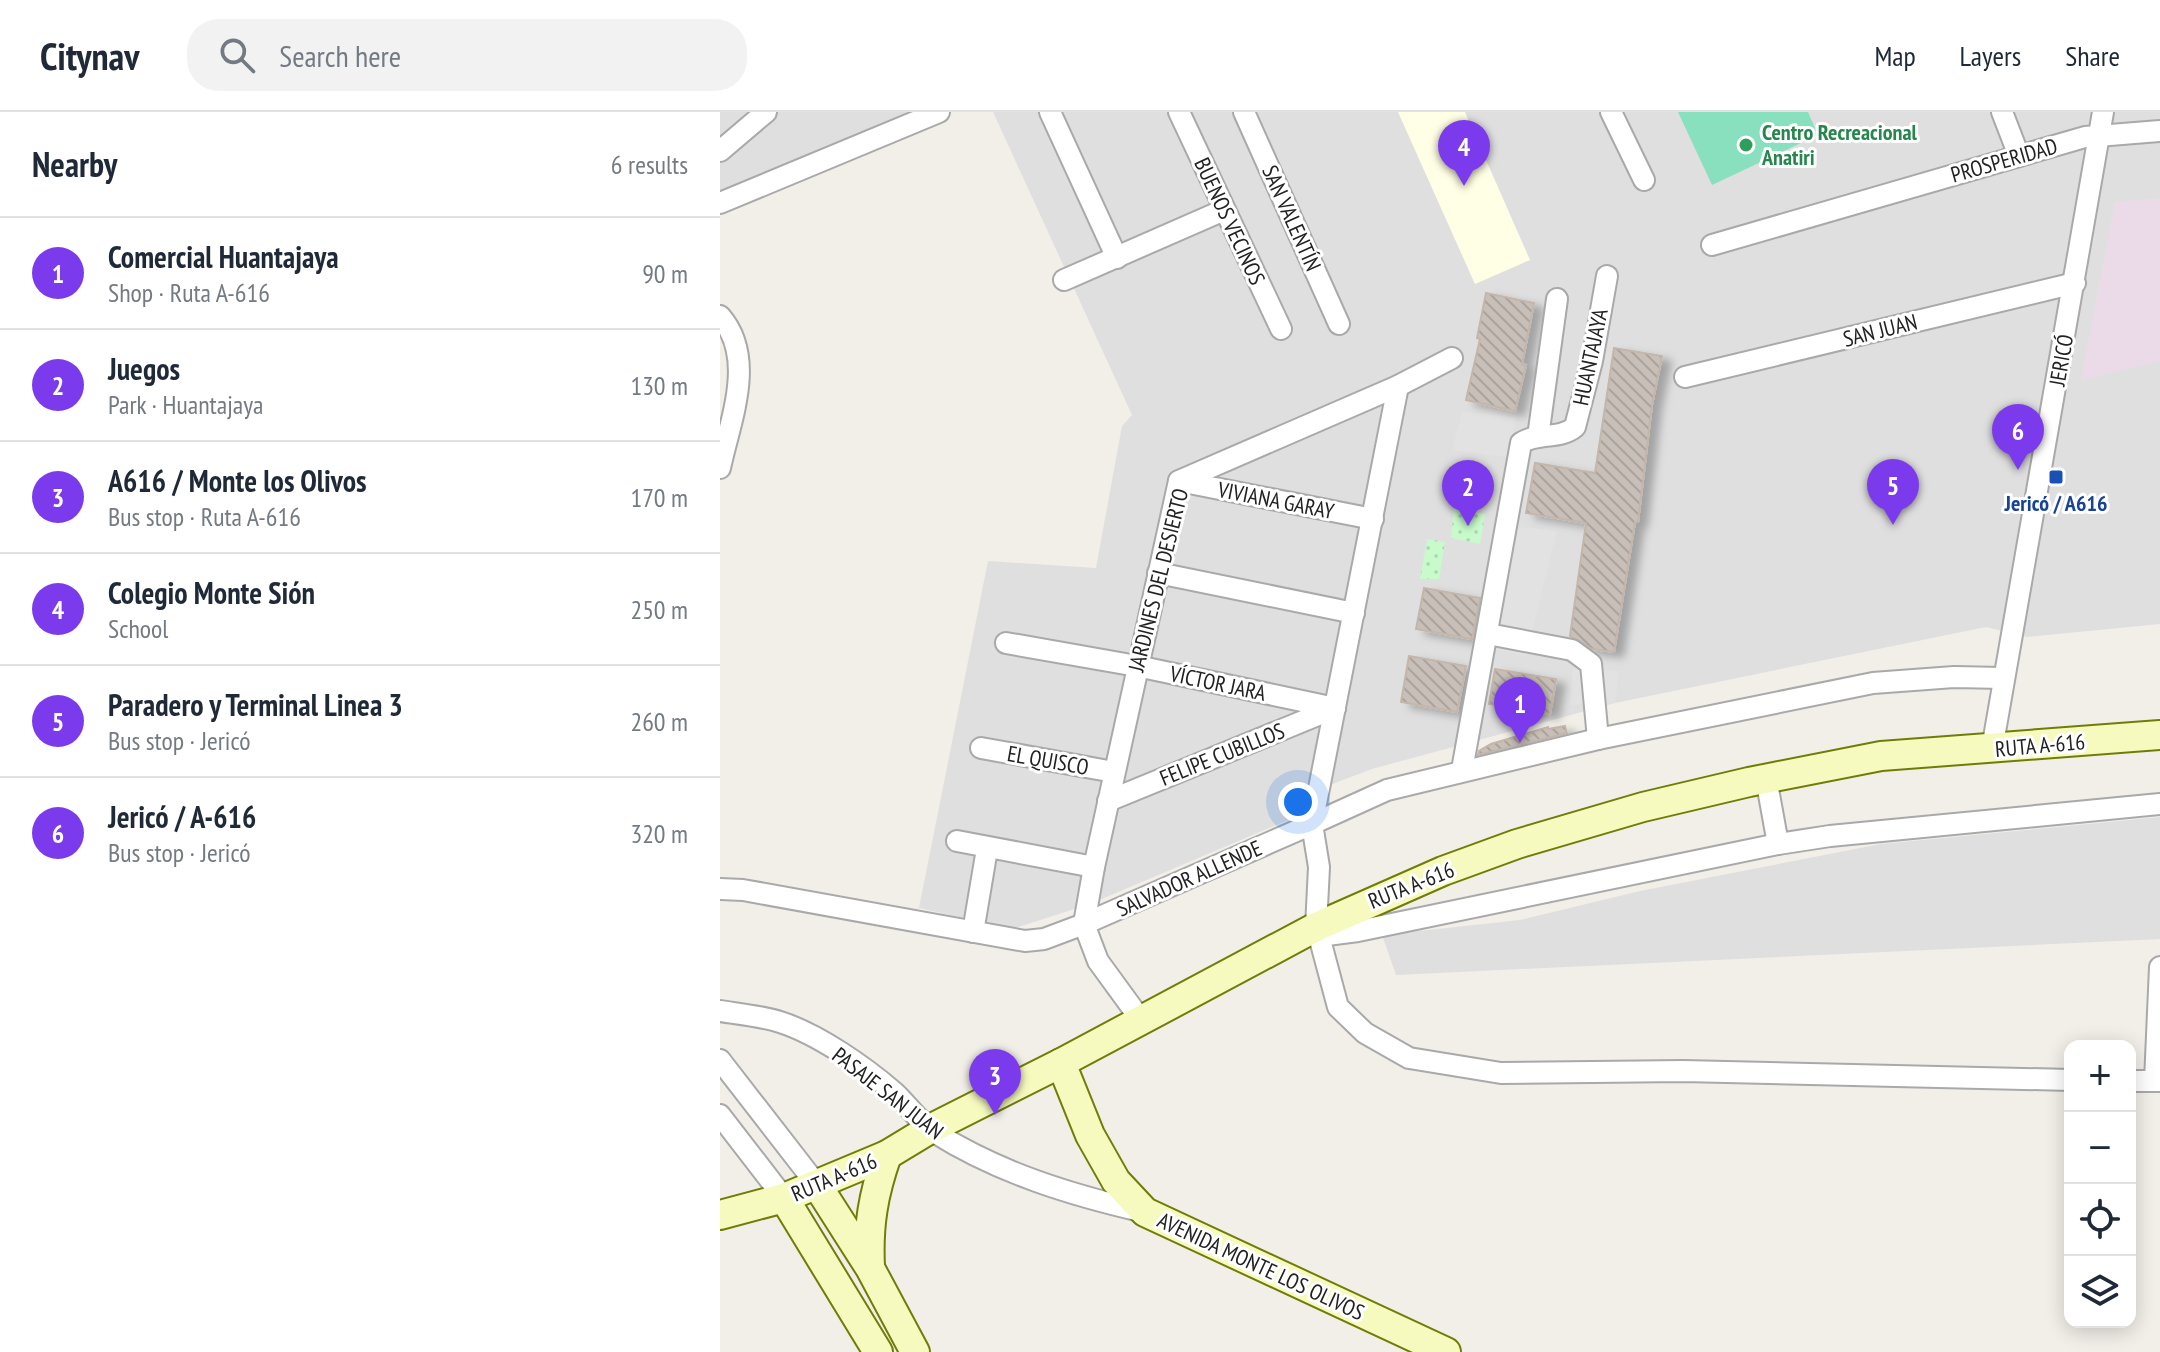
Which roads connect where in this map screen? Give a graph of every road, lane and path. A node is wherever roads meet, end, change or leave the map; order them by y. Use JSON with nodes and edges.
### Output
{"nodes":[{"id":1,"x":766,"y":112,"type":"edge"},
{"id":2,"x":939,"y":112,"type":"edge"},
{"id":3,"x":1050,"y":112,"type":"edge"},
{"id":4,"x":1179,"y":112,"type":"edge"},
{"id":5,"x":1244,"y":112,"type":"edge"},
{"id":6,"x":1611,"y":112,"type":"edge"},
{"id":7,"x":2002,"y":112,"type":"edge"},
{"id":8,"x":2103,"y":112,"type":"edge"},
{"id":9,"x":2160,"y":131,"type":"edge"},
{"id":10,"x":2101,"y":135,"type":"junction"},
{"id":11,"x":720,"y":151,"type":"edge"},
{"id":12,"x":2019,"y":156,"type":"junction"},
{"id":13,"x":1644,"y":180,"type":"dead end"},
{"id":14,"x":724,"y":202,"type":"edge"},
{"id":15,"x":1224,"y":210,"type":"junction"},
{"id":16,"x":1712,"y":245,"type":"dead end"},
{"id":17,"x":1117,"y":258,"type":"junction"},
{"id":18,"x":1607,"y":276,"type":"dead end"},
{"id":19,"x":1064,"y":280,"type":"dead end"},
{"id":20,"x":2075,"y":283,"type":"junction"},
{"id":21,"x":1557,"y":299,"type":"dead end"},
{"id":22,"x":720,"y":316,"type":"edge"},
{"id":23,"x":1339,"y":324,"type":"dead end"},
{"id":24,"x":1281,"y":329,"type":"dead end"},
{"id":25,"x":1452,"y":358,"type":"dead end"},
{"id":26,"x":1685,"y":377,"type":"dead end"},
{"id":27,"x":1398,"y":386,"type":"junction"},
{"id":28,"x":1538,"y":437,"type":"junction"},
{"id":29,"x":720,"y":468,"type":"edge"},
{"id":30,"x":1179,"y":481,"type":"junction"},
{"id":31,"x":1373,"y":519,"type":"junction"},
{"id":32,"x":1158,"y":573,"type":"junction"},
{"id":33,"x":1354,"y":613,"type":"junction"},
{"id":34,"x":1488,"y":634,"type":"junction"},
{"id":35,"x":1006,"y":643,"type":"dead end"},
{"id":36,"x":1137,"y":666,"type":"junction"},
{"id":37,"x":2003,"y":678,"type":"junction"},
{"id":38,"x":1335,"y":708,"type":"junction"},
{"id":39,"x":2160,"y":735,"type":"edge"},
{"id":40,"x":1598,"y":739,"type":"junction"},
{"id":41,"x":981,"y":748,"type":"dead end"},
{"id":42,"x":1992,"y":749,"type":"junction"},
{"id":43,"x":1462,"y":770,"type":"junction"},
{"id":44,"x":1114,"y":772,"type":"junction"},
{"id":45,"x":1766,"y":778,"type":"junction"},
{"id":46,"x":1108,"y":801,"type":"junction"},
{"id":47,"x":2160,"y":804,"type":"edge"},
{"id":48,"x":1312,"y":824,"type":"junction"},
{"id":49,"x":957,"y":841,"type":"dead end"},
{"id":50,"x":1778,"y":844,"type":"junction"},
{"id":51,"x":987,"y":849,"type":"junction"},
{"id":52,"x":1094,"y":867,"type":"junction"},
{"id":53,"x":720,"y":889,"type":"edge"},
{"id":54,"x":1084,"y":924,"type":"junction"},
{"id":55,"x":973,"y":932,"type":"junction"},
{"id":56,"x":1318,"y":932,"type":"junction"},
{"id":57,"x":2160,"y":967,"type":"edge"},
{"id":58,"x":720,"y":1011,"type":"edge"},
{"id":59,"x":1141,"y":1020,"type":"junction"},
{"id":60,"x":720,"y":1060,"type":"edge"},
{"id":61,"x":1061,"y":1063,"type":"junction"},
{"id":62,"x":2064,"y":1080,"type":"edge"},
{"id":63,"x":2136,"y":1081,"type":"edge"},
{"id":64,"x":2157,"y":1081,"type":"edge"},
{"id":65,"x":720,"y":1115,"type":"edge"},
{"id":66,"x":930,"y":1129,"type":"junction"},
{"id":67,"x":887,"y":1155,"type":"junction"},
{"id":68,"x":817,"y":1185,"type":"junction"},
{"id":69,"x":784,"y":1198,"type":"junction"},
{"id":70,"x":1145,"y":1212,"type":"junction"},
{"id":71,"x":720,"y":1215,"type":"edge"},
{"id":72,"x":870,"y":1268,"type":"junction"},
{"id":73,"x":878,"y":1352,"type":"edge"},
{"id":74,"x":915,"y":1352,"type":"edge"},
{"id":75,"x":1446,"y":1352,"type":"edge"}],
"edges":[{"from":1,"to":11,"type":"street"},
{"from":2,"to":14,"type":"street"},
{"from":3,"to":17,"type":"street"},
{"from":4,"to":15,"type":"street","name":"BUENOS VECINOS"},
{"from":5,"to":23,"type":"street","name":"SAN VALENTÍN"},
{"from":6,"to":13,"type":"street"},
{"from":7,"to":12,"type":"street"},
{"from":8,"to":10,"type":"street","name":"JERICÓ"},
{"from":9,"to":10,"type":"street","name":"PROSPERIDAD"},
{"from":10,"to":12,"type":"street","name":"PROSPERIDAD"},
{"from":10,"to":20,"type":"street","name":"JERICÓ"},
{"from":12,"to":16,"type":"street","name":"PROSPERIDAD"},
{"from":15,"to":17,"type":"street"},
{"from":15,"to":24,"type":"street","name":"BUENOS VECINOS"},
{"from":17,"to":19,"type":"street"},
{"from":18,"to":28,"type":"street","name":"HUANTAJAYA"},
{"from":20,"to":26,"type":"street","name":"SAN JUAN"},
{"from":20,"to":37,"type":"street","name":"JERICÓ"},
{"from":21,"to":28,"type":"street"},
{"from":22,"to":29,"type":"street"},
{"from":25,"to":27,"type":"street","name":"JARDINES DEL DESIERTO"},
{"from":27,"to":30,"type":"street","name":"JARDINES DEL DESIERTO"},
{"from":27,"to":31,"type":"street"},
{"from":28,"to":34,"type":"street"},
{"from":30,"to":31,"type":"street","name":"VIVIANA GARAY"},
{"from":30,"to":32,"type":"street","name":"JARDINES DEL DESIERTO"},
{"from":31,"to":33,"type":"street"},
{"from":32,"to":33,"type":"street"},
{"from":32,"to":36,"type":"street","name":"JARDINES DEL DESIERTO"},
{"from":33,"to":38,"type":"street"},
{"from":34,"to":40,"type":"street"},
{"from":34,"to":43,"type":"street"},
{"from":35,"to":36,"type":"street","name":"VÍCTOR JARA"},
{"from":36,"to":38,"type":"street","name":"VÍCTOR JARA"},
{"from":36,"to":44,"type":"street","name":"JARDINES DEL DESIERTO"},
{"from":37,"to":40,"type":"street"},
{"from":37,"to":42,"type":"street","name":"JERICÓ"},
{"from":38,"to":46,"type":"street","name":"FELIPE CUBILLOS"},
{"from":38,"to":48,"type":"street"},
{"from":39,"to":42,"type":"main road","name":"RUTA A-616"},
{"from":40,"to":43,"type":"street"},
{"from":41,"to":44,"type":"street","name":"EL QUISCO"},
{"from":42,"to":45,"type":"main road","name":"RUTA A-616"},
{"from":43,"to":48,"type":"street"},
{"from":44,"to":46,"type":"street","name":"JARDINES DEL DESIERTO"},
{"from":45,"to":50,"type":"street"},
{"from":45,"to":56,"type":"main road","name":"RUTA A-616"},
{"from":46,"to":52,"type":"street","name":"JARDINES DEL DESIERTO"},
{"from":47,"to":50,"type":"street"},
{"from":48,"to":54,"type":"street","name":"SALVADOR ALLENDE"},
{"from":48,"to":56,"type":"street"},
{"from":49,"to":51,"type":"street"},
{"from":50,"to":56,"type":"street"},
{"from":51,"to":52,"type":"street"},
{"from":51,"to":55,"type":"street"},
{"from":52,"to":54,"type":"street","name":"JARDINES DEL DESIERTO"},
{"from":53,"to":55,"type":"street","name":"SALVADOR ALLENDE"},
{"from":54,"to":55,"type":"street","name":"SALVADOR ALLENDE"},
{"from":54,"to":59,"type":"street"},
{"from":56,"to":59,"type":"main road","name":"RUTA A-616"},
{"from":56,"to":62,"type":"street"},
{"from":57,"to":64,"type":"street"},
{"from":58,"to":66,"type":"street","name":"PASAJE SAN JUAN"},
{"from":59,"to":61,"type":"main road","name":"RUTA A-616"},
{"from":60,"to":68,"type":"street"},
{"from":61,"to":66,"type":"main road","name":"RUTA A-616"},
{"from":61,"to":70,"type":"main road","name":"AVENIDA MONTE LOS OLIVOS"},
{"from":63,"to":64,"type":"street"},
{"from":65,"to":69,"type":"street"},
{"from":66,"to":67,"type":"main road","name":"RUTA A-616"},
{"from":66,"to":70,"type":"street","name":"PASAJE SAN JUAN"},
{"from":67,"to":68,"type":"main road","name":"RUTA A-616"},
{"from":67,"to":72,"type":"main road"},
{"from":68,"to":69,"type":"main road","name":"RUTA A-616"},
{"from":68,"to":72,"type":"main road"},
{"from":69,"to":71,"type":"main road","name":"RUTA A-616"},
{"from":69,"to":73,"type":"main road"},
{"from":70,"to":75,"type":"main road","name":"AVENIDA MONTE LOS OLIVOS"},
{"from":72,"to":74,"type":"main road"}]}
